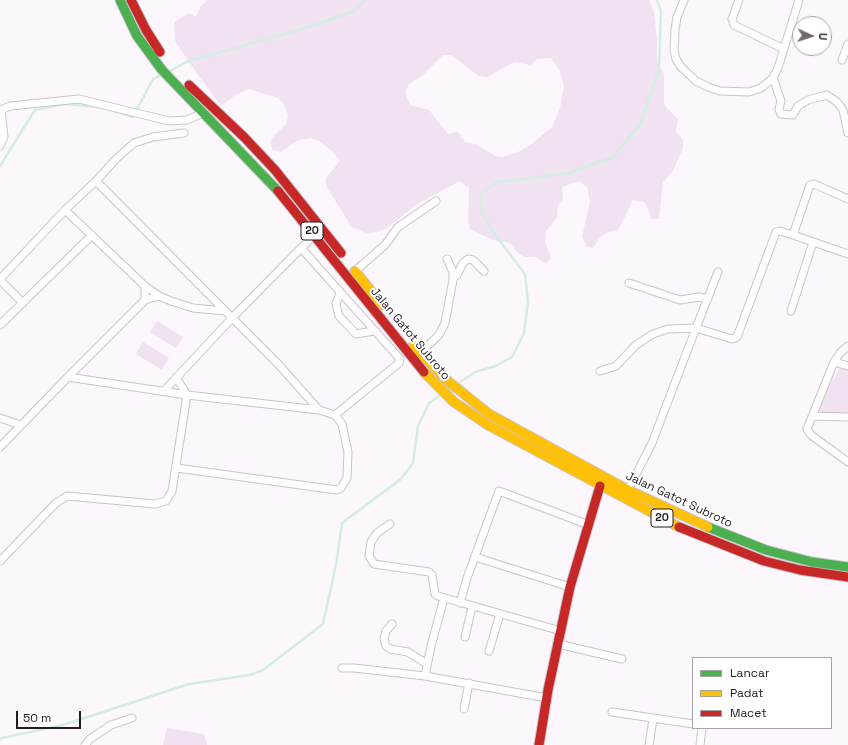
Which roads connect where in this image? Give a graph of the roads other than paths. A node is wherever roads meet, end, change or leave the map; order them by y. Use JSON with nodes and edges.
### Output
{"nodes":[{"id":1,"x":120,"y":0,"type":"edge"},
{"id":2,"x":131,"y":0,"type":"edge"},
{"id":3,"x":684,"y":0,"type":"edge"},
{"id":4,"x":739,"y":0,"type":"edge"},
{"id":5,"x":799,"y":0,"type":"edge"},
{"id":6,"x":848,"y":44,"type":"edge"},
{"id":7,"x":784,"y":49,"type":"junction"},
{"id":8,"x":842,"y":60,"type":"dead end"},
{"id":9,"x":166,"y":67,"type":"junction"},
{"id":10,"x":175,"y":78,"type":"junction"},
{"id":11,"x":773,"y":78,"type":"junction"},
{"id":12,"x":203,"y":113,"type":"junction"},
{"id":13,"x":848,"y":133,"type":"edge"},
{"id":14,"x":184,"y":134,"type":"dead end"},
{"id":15,"x":0,"y":146,"type":"edge"},
{"id":16,"x":96,"y":181,"type":"junction"},
{"id":17,"x":848,"y":199,"type":"edge"},
{"id":18,"x":436,"y":202,"type":"dead end"},
{"id":19,"x":65,"y":210,"type":"junction"},
{"id":20,"x":323,"y":229,"type":"junction"},
{"id":21,"x":315,"y":234,"type":"junction"},
{"id":22,"x":92,"y":235,"type":"junction"},
{"id":23,"x":794,"y":235,"type":"junction"},
{"id":24,"x":813,"y":242,"type":"junction"},
{"id":25,"x":301,"y":248,"type":"junction"},
{"id":26,"x":848,"y":254,"type":"edge"},
{"id":27,"x":447,"y":259,"type":"dead end"},
{"id":28,"x":350,"y":265,"type":"junction"},
{"id":29,"x":484,"y":272,"type":"dead end"},
{"id":30,"x":718,"y":272,"type":"dead end"},
{"id":31,"x":453,"y":277,"type":"junction"},
{"id":32,"x":0,"y":279,"type":"edge"},
{"id":33,"x":629,"y":283,"type":"dead end"},
{"id":34,"x":145,"y":286,"type":"junction"},
{"id":35,"x":340,"y":293,"type":"junction"},
{"id":36,"x":159,"y":296,"type":"junction"},
{"id":37,"x":708,"y":299,"type":"junction"},
{"id":38,"x":145,"y":300,"type":"junction"},
{"id":39,"x":23,"y":303,"type":"junction"},
{"id":40,"x":225,"y":311,"type":"junction"},
{"id":41,"x":791,"y":311,"type":"dead end"},
{"id":42,"x":232,"y":318,"type":"junction"},
{"id":43,"x":0,"y":325,"type":"edge"},
{"id":44,"x":696,"y":328,"type":"junction"},
{"id":45,"x":374,"y":331,"type":"junction"},
{"id":46,"x":848,"y":346,"type":"edge"},
{"id":47,"x":420,"y":353,"type":"junction"},
{"id":48,"x":834,"y":362,"type":"junction"},
{"id":49,"x":848,"y":366,"type":"edge"},
{"id":50,"x":600,"y":371,"type":"dead end"},
{"id":51,"x":68,"y":377,"type":"junction"},
{"id":52,"x":176,"y":377,"type":"junction"},
{"id":53,"x":164,"y":391,"type":"junction"},
{"id":54,"x":187,"y":395,"type":"junction"},
{"id":55,"x":319,"y":410,"type":"junction"},
{"id":56,"x":335,"y":415,"type":"junction"},
{"id":57,"x":812,"y":416,"type":"junction"},
{"id":58,"x":848,"y":417,"type":"edge"},
{"id":59,"x":0,"y":418,"type":"edge"},
{"id":60,"x":21,"y":425,"type":"junction"},
{"id":61,"x":0,"y":447,"type":"edge"},
{"id":62,"x":848,"y":462,"type":"edge"},
{"id":63,"x":176,"y":468,"type":"junction"},
{"id":64,"x":603,"y":482,"type":"junction"},
{"id":65,"x":628,"y":490,"type":"junction"},
{"id":66,"x":390,"y":524,"type":"dead end"},
{"id":67,"x":589,"y":525,"type":"junction"},
{"id":68,"x":475,"y":557,"type":"junction"},
{"id":69,"x":0,"y":561,"type":"edge"},
{"id":70,"x":848,"y":567,"type":"edge"},
{"id":71,"x":848,"y":577,"type":"edge"},
{"id":72,"x":570,"y":587,"type":"junction"},
{"id":73,"x":444,"y":598,"type":"junction"},
{"id":74,"x":460,"y":603,"type":"junction"},
{"id":75,"x":472,"y":607,"type":"junction"},
{"id":76,"x":500,"y":614,"type":"junction"},
{"id":77,"x":392,"y":624,"type":"dead end"},
{"id":78,"x":561,"y":631,"type":"junction"},
{"id":79,"x":465,"y":637,"type":"dead end"},
{"id":80,"x":558,"y":644,"type":"junction"},
{"id":81,"x":489,"y":651,"type":"dead end"},
{"id":82,"x":622,"y":659,"type":"dead end"},
{"id":83,"x":427,"y":664,"type":"junction"},
{"id":84,"x":342,"y":668,"type":"dead end"},
{"id":85,"x":425,"y":676,"type":"junction"},
{"id":86,"x":469,"y":683,"type":"junction"},
{"id":87,"x":547,"y":698,"type":"junction"},
{"id":88,"x":464,"y":709,"type":"dead end"},
{"id":89,"x":612,"y":712,"type":"dead end"},
{"id":90,"x":132,"y":718,"type":"dead end"},
{"id":91,"x":653,"y":719,"type":"junction"},
{"id":92,"x":692,"y":724,"type":"edge"},
{"id":93,"x":702,"y":729,"type":"edge"},
{"id":94,"x":85,"y":745,"type":"edge"},
{"id":95,"x":539,"y":745,"type":"edge"},
{"id":96,"x":649,"y":745,"type":"edge"},
{"id":97,"x":700,"y":745,"type":"edge"}],
"edges":[{"from":1,"to":9,"type":"main road","name":"Jalan Gatot Subroto","number":"20"},
{"from":2,"to":9,"type":"main road","name":"Jalan Gatot Subroto","number":"20"},
{"from":3,"to":11,"type":"street"},
{"from":4,"to":7,"type":"street"},
{"from":5,"to":7,"type":"street"},
{"from":6,"to":8,"type":"street"},
{"from":7,"to":11,"type":"street"},
{"from":9,"to":10,"type":"main road","name":"Jalan Gatot Subroto","number":"20"},
{"from":10,"to":12,"type":"main road","name":"Jalan Gatot Subroto","number":"20"},
{"from":10,"to":20,"type":"main road","name":"Jalan Gatot Subroto","number":"20"},
{"from":11,"to":13,"type":"street"},
{"from":12,"to":15,"type":"street"},
{"from":12,"to":21,"type":"main road","name":"Jalan Gatot Subroto","number":"20"},
{"from":14,"to":16,"type":"street"},
{"from":16,"to":19,"type":"street"},
{"from":16,"to":40,"type":"street"},
{"from":17,"to":23,"type":"street"},
{"from":18,"to":28,"type":"street"},
{"from":19,"to":22,"type":"street"},
{"from":19,"to":32,"type":"street"},
{"from":20,"to":21,"type":"street"},
{"from":20,"to":28,"type":"main road","name":"Jalan Gatot Subroto","number":"20"},
{"from":21,"to":25,"type":"street"},
{"from":21,"to":64,"type":"main road","name":"Jalan Gatot Subroto","number":"20"},
{"from":22,"to":34,"type":"street"},
{"from":22,"to":39,"type":"street"},
{"from":23,"to":24,"type":"street"},
{"from":23,"to":44,"type":"street"},
{"from":24,"to":26,"type":"street"},
{"from":24,"to":41,"type":"street"},
{"from":25,"to":35,"type":"street"},
{"from":25,"to":42,"type":"street"},
{"from":27,"to":31,"type":"street"},
{"from":28,"to":47,"type":"main road","name":"Jalan Gatot Subroto","number":"20"},
{"from":29,"to":31,"type":"street"},
{"from":30,"to":37,"type":"street"},
{"from":31,"to":47,"type":"street"},
{"from":32,"to":39,"type":"street"},
{"from":33,"to":37,"type":"street"},
{"from":34,"to":36,"type":"street"},
{"from":34,"to":38,"type":"street"},
{"from":35,"to":45,"type":"street"},
{"from":35,"to":45,"type":"street"},
{"from":36,"to":38,"type":"street"},
{"from":36,"to":40,"type":"street"},
{"from":37,"to":44,"type":"street"},
{"from":38,"to":51,"type":"street"},
{"from":39,"to":43,"type":"street"},
{"from":40,"to":42,"type":"street"},
{"from":42,"to":52,"type":"street"},
{"from":42,"to":55,"type":"street"},
{"from":44,"to":50,"type":"street"},
{"from":44,"to":65,"type":"street"},
{"from":45,"to":56,"type":"street"},
{"from":46,"to":48,"type":"street"},
{"from":47,"to":64,"type":"main road","name":"Jalan Gatot Subroto","number":"20"},
{"from":48,"to":49,"type":"street"},
{"from":48,"to":57,"type":"street"},
{"from":51,"to":53,"type":"street"},
{"from":51,"to":60,"type":"street"},
{"from":52,"to":53,"type":"street"},
{"from":52,"to":54,"type":"street"},
{"from":53,"to":54,"type":"street"},
{"from":54,"to":55,"type":"street"},
{"from":54,"to":63,"type":"street"},
{"from":55,"to":56,"type":"street"},
{"from":56,"to":63,"type":"street"},
{"from":57,"to":58,"type":"street"},
{"from":57,"to":62,"type":"street"},
{"from":59,"to":60,"type":"street"},
{"from":60,"to":61,"type":"street"},
{"from":63,"to":69,"type":"street"},
{"from":64,"to":65,"type":"main road","name":"Jalan Gatot Subroto","number":"20"},
{"from":64,"to":67,"type":"main road"},
{"from":64,"to":71,"type":"main road","name":"Jalan Gatot Subroto","number":"20"},
{"from":65,"to":70,"type":"main road","name":"Jalan Gatot Subroto","number":"20"},
{"from":66,"to":73,"type":"street"},
{"from":67,"to":68,"type":"street"},
{"from":67,"to":72,"type":"main road"},
{"from":68,"to":72,"type":"street"},
{"from":68,"to":74,"type":"street"},
{"from":72,"to":78,"type":"main road"},
{"from":73,"to":74,"type":"street"},
{"from":73,"to":83,"type":"street"},
{"from":74,"to":75,"type":"street"},
{"from":75,"to":76,"type":"street"},
{"from":75,"to":79,"type":"street"},
{"from":76,"to":78,"type":"street"},
{"from":76,"to":81,"type":"street"},
{"from":77,"to":83,"type":"street"},
{"from":78,"to":80,"type":"main road"},
{"from":80,"to":82,"type":"street"},
{"from":80,"to":87,"type":"main road"},
{"from":83,"to":85,"type":"street"},
{"from":84,"to":85,"type":"street"},
{"from":85,"to":86,"type":"street"},
{"from":86,"to":87,"type":"street"},
{"from":86,"to":88,"type":"street"},
{"from":87,"to":95,"type":"main road"},
{"from":89,"to":91,"type":"street"},
{"from":90,"to":94,"type":"street"},
{"from":91,"to":92,"type":"street"},
{"from":91,"to":96,"type":"street"},
{"from":93,"to":97,"type":"street"}]}
